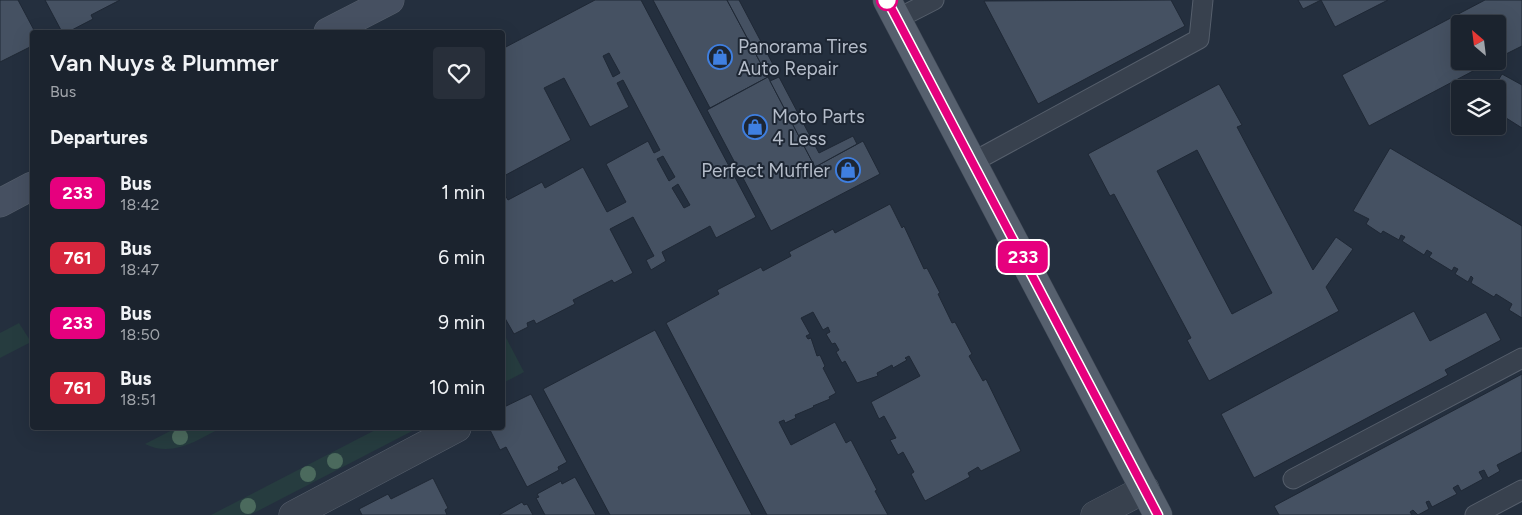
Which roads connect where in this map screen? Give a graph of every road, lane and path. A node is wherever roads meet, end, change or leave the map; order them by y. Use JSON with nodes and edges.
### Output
{"nodes":[{"id":1,"x":390,"y":0,"type":"edge"},
{"id":2,"x":934,"y":0,"type":"edge"},
{"id":3,"x":1203,"y":0,"type":"edge"},
{"id":4,"x":892,"y":10,"type":"edge"},
{"id":5,"x":332,"y":30,"type":"edge"},
{"id":6,"x":973,"y":162,"type":"junction"},
{"id":7,"x":30,"y":187,"type":"edge"},
{"id":8,"x":0,"y":203,"type":"edge"},
{"id":9,"x":1522,"y":358,"type":"edge"},
{"id":10,"x":454,"y":430,"type":"edge"},
{"id":11,"x":1293,"y":479,"type":"dead end"},
{"id":12,"x":1145,"y":489,"type":"junction"},
{"id":13,"x":1522,"y":490,"type":"edge"},
{"id":14,"x":325,"y":508,"type":"edge"},
{"id":15,"x":293,"y":515,"type":"edge"},
{"id":16,"x":1095,"y":515,"type":"edge"},
{"id":17,"x":1158,"y":515,"type":"edge"},
{"id":18,"x":1475,"y":515,"type":"edge"}],
"edges":[{"from":1,"to":5,"type":"main road"},
{"from":2,"to":4,"type":"lane"},
{"from":3,"to":6,"type":"lane"},
{"from":4,"to":6,"type":"main road"},
{"from":6,"to":12,"type":"main road"},
{"from":7,"to":8,"type":"main road"},
{"from":9,"to":11,"type":"lane"},
{"from":10,"to":14,"type":"street"},
{"from":12,"to":16,"type":"street"},
{"from":12,"to":17,"type":"main road"},
{"from":13,"to":18,"type":"lane"},
{"from":14,"to":15,"type":"street"}]}
